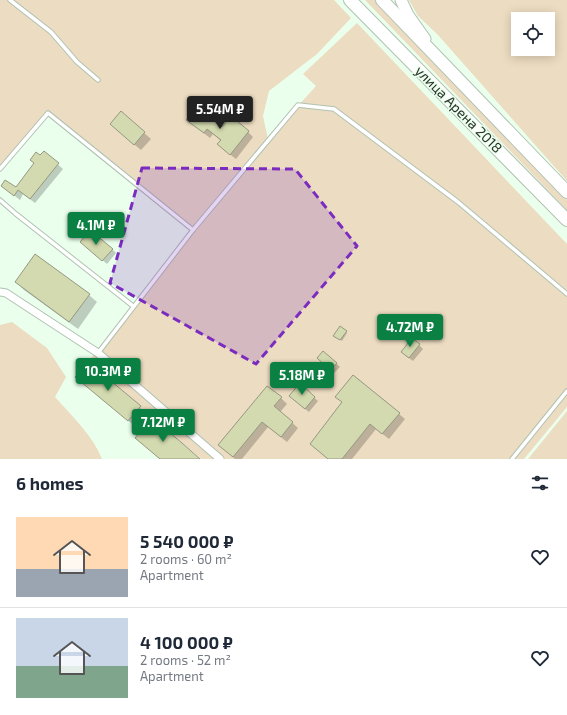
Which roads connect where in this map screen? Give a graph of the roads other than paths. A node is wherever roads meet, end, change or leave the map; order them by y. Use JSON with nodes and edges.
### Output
{"nodes":[{"id":1,"x":10,"y":0,"type":"edge"},
{"id":2,"x":350,"y":0,"type":"edge"},
{"id":3,"x":382,"y":0,"type":"edge"},
{"id":4,"x":401,"y":0,"type":"edge"},
{"id":5,"x":436,"y":54,"type":"junction"},
{"id":6,"x":98,"y":80,"type":"dead end"},
{"id":7,"x":0,"y":169,"type":"edge"},
{"id":8,"x":567,"y":192,"type":"edge"},
{"id":9,"x":0,"y":200,"type":"edge"},
{"id":10,"x":567,"y":220,"type":"edge"},
{"id":11,"x":193,"y":230,"type":"junction"},
{"id":12,"x":0,"y":292,"type":"edge"},
{"id":13,"x":567,"y":294,"type":"edge"},
{"id":14,"x":133,"y":306,"type":"junction"},
{"id":15,"x":98,"y":353,"type":"junction"},
{"id":16,"x":567,"y":391,"type":"edge"},
{"id":17,"x":220,"y":459,"type":"edge"},
{"id":18,"x":512,"y":459,"type":"edge"}],
"edges":[{"from":1,"to":6,"type":"lane"},
{"from":2,"to":10,"type":"main road","name":"улица Арена 2018"},
{"from":3,"to":5,"type":"main road","name":"улица Арена 2018"},
{"from":4,"to":5,"type":"main road"},
{"from":5,"to":8,"type":"main road","name":"улица Арена 2018"},
{"from":7,"to":11,"type":"lane"},
{"from":9,"to":14,"type":"lane"},
{"from":11,"to":13,"type":"lane"},
{"from":11,"to":14,"type":"lane"},
{"from":12,"to":15,"type":"street"},
{"from":14,"to":15,"type":"lane"},
{"from":15,"to":17,"type":"street"},
{"from":16,"to":18,"type":"lane"}]}
